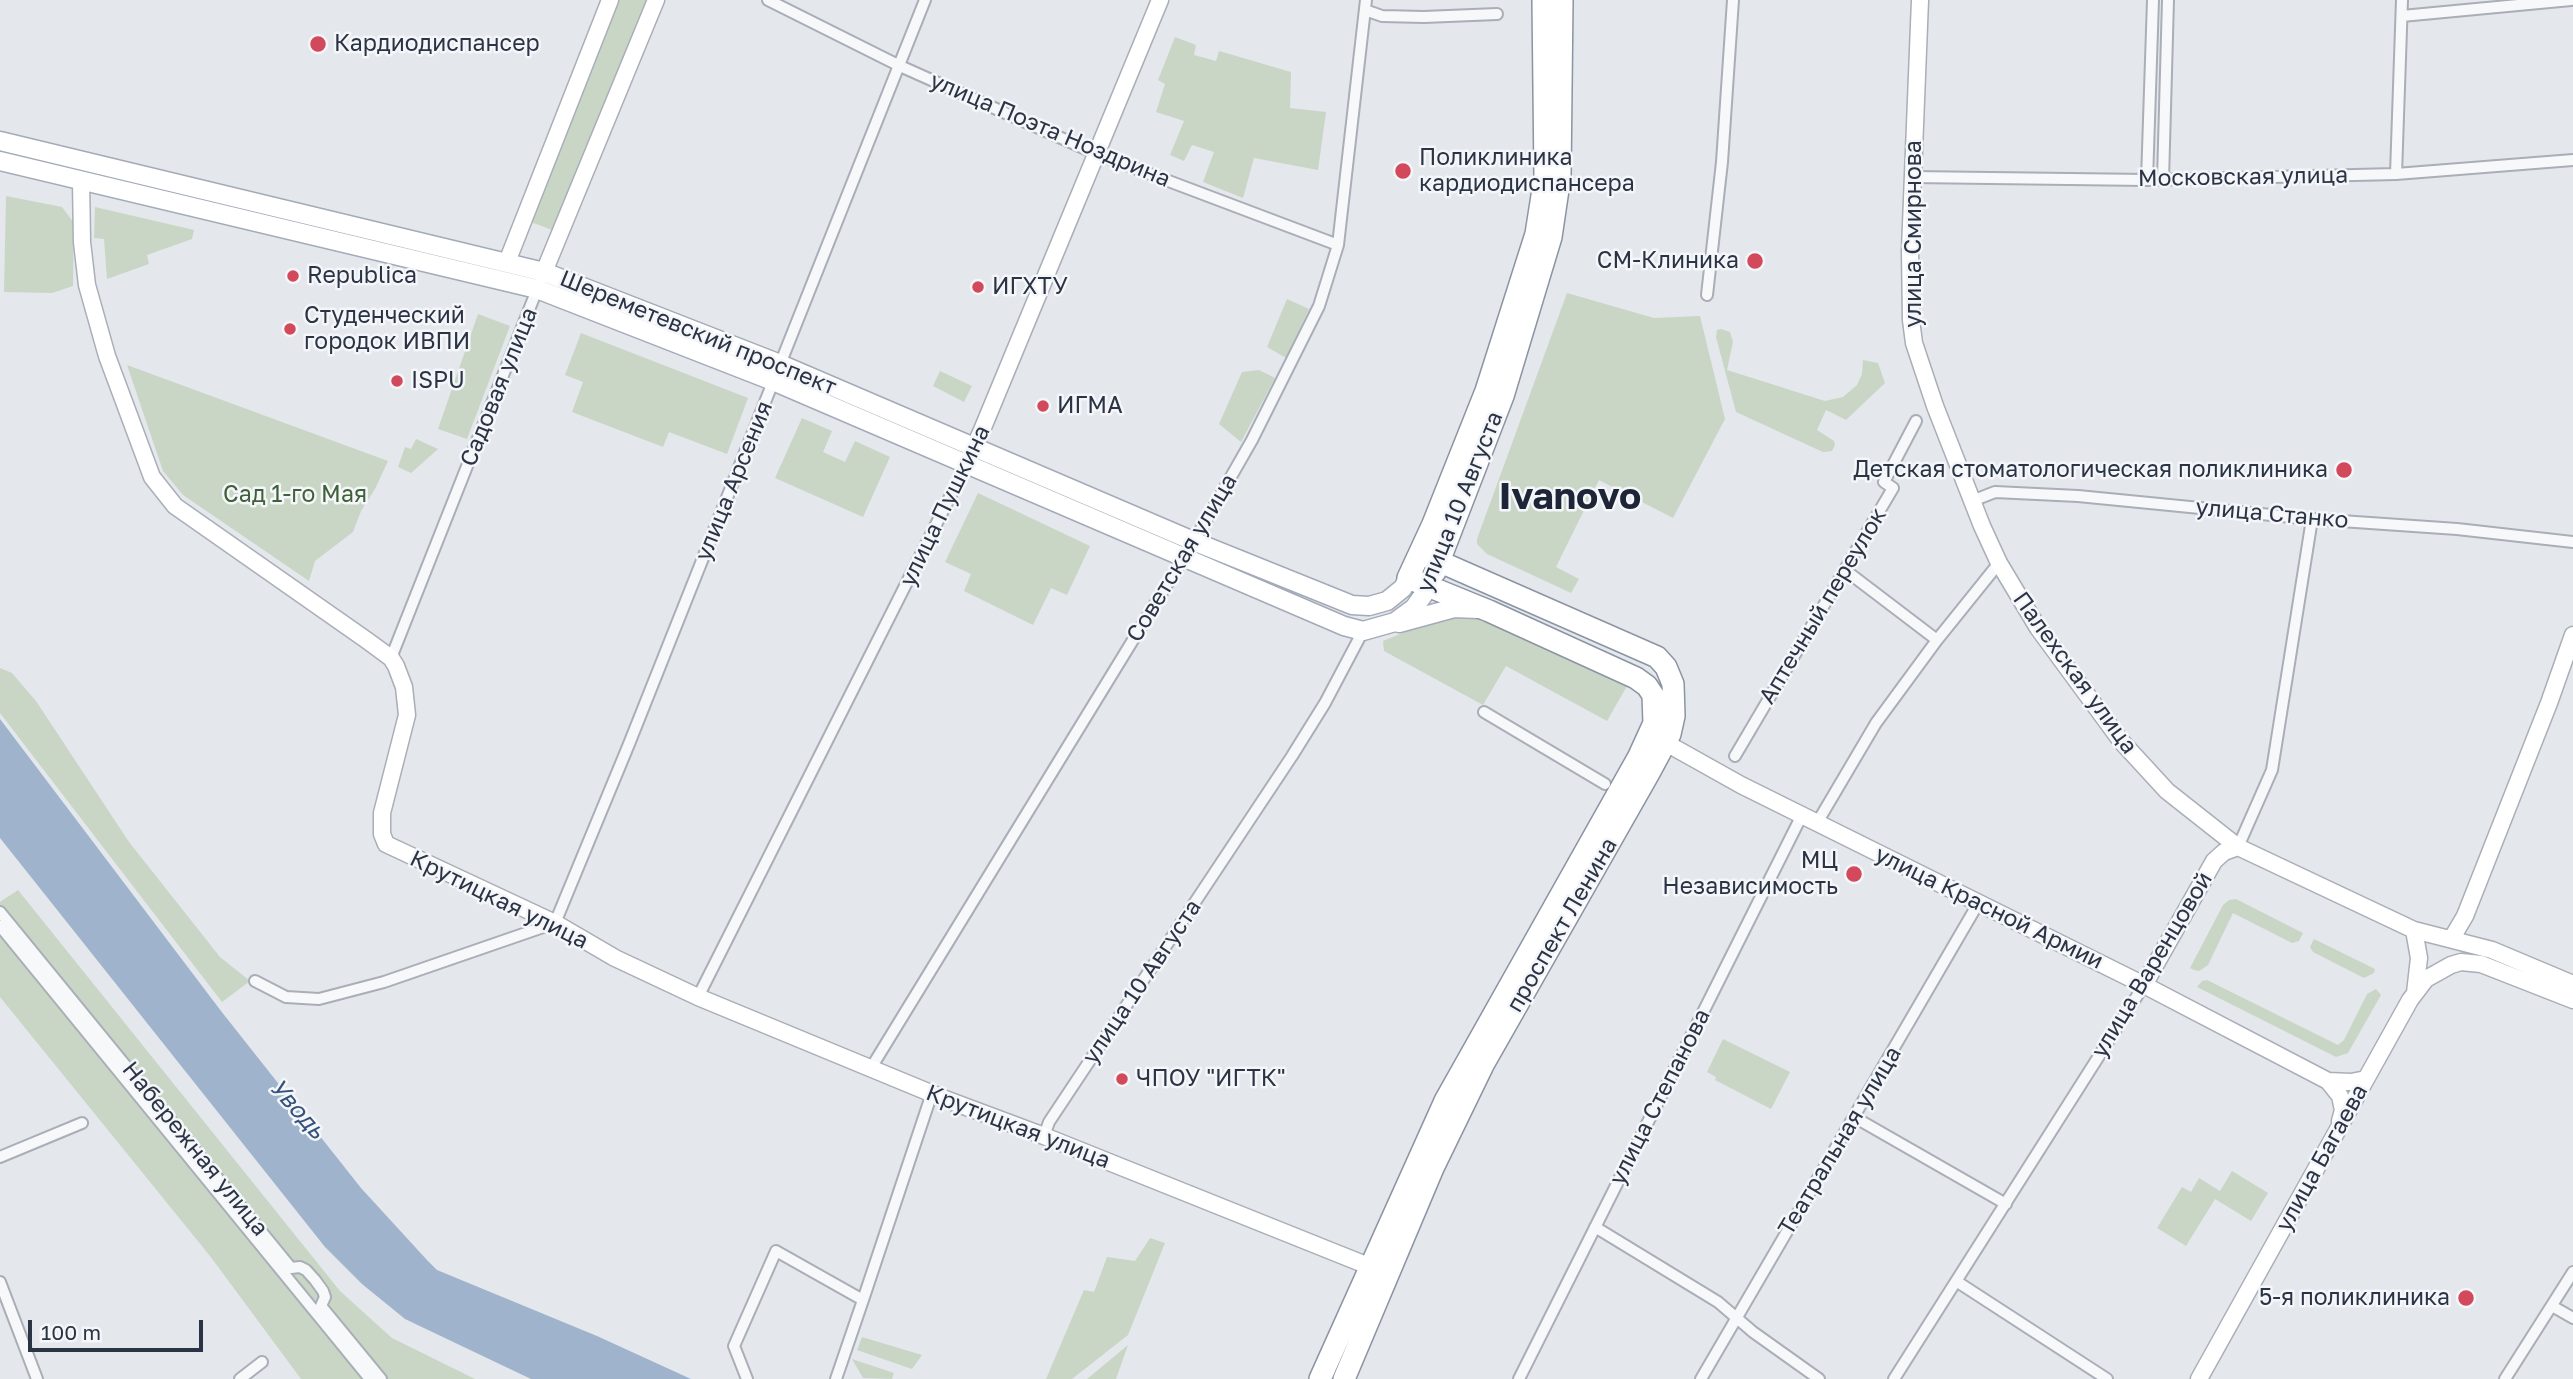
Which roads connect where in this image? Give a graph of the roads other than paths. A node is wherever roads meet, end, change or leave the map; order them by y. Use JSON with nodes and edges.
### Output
{"nodes":[{"id":1,"x":610,"y":0,"type":"edge"},
{"id":2,"x":656,"y":0,"type":"edge"},
{"id":3,"x":768,"y":0,"type":"edge"},
{"id":4,"x":925,"y":0,"type":"edge"},
{"id":5,"x":1160,"y":0,"type":"edge"},
{"id":6,"x":1543,"y":0,"type":"edge"},
{"id":7,"x":1562,"y":0,"type":"edge"},
{"id":8,"x":1733,"y":0,"type":"edge"},
{"id":9,"x":1920,"y":0,"type":"edge"},
{"id":10,"x":2152,"y":0,"type":"edge"},
{"id":11,"x":2168,"y":0,"type":"edge"},
{"id":12,"x":2402,"y":0,"type":"edge"},
{"id":13,"x":2571,"y":0,"type":"edge"},
{"id":14,"x":1365,"y":5,"type":"edge"},
{"id":15,"x":1497,"y":14,"type":"dead end"},
{"id":16,"x":2402,"y":16,"type":"junction"},
{"id":17,"x":900,"y":66,"type":"junction"},
{"id":18,"x":0,"y":141,"type":"edge"},
{"id":19,"x":1097,"y":154,"type":"junction"},
{"id":20,"x":0,"y":160,"type":"edge"},
{"id":21,"x":2573,"y":160,"type":"edge"},
{"id":22,"x":85,"y":161,"type":"junction"},
{"id":23,"x":2396,"y":174,"type":"junction"},
{"id":24,"x":1912,"y":177,"type":"junction"},
{"id":25,"x":81,"y":180,"type":"junction"},
{"id":26,"x":2147,"y":180,"type":"junction"},
{"id":27,"x":2163,"y":180,"type":"junction"},
{"id":28,"x":1338,"y":245,"type":"junction"},
{"id":29,"x":507,"y":262,"type":"junction"},
{"id":30,"x":544,"y":272,"type":"junction"},
{"id":31,"x":537,"y":289,"type":"junction"},
{"id":32,"x":1707,"y":295,"type":"dead end"},
{"id":33,"x":780,"y":364,"type":"junction"},
{"id":34,"x":773,"y":381,"type":"junction"},
{"id":35,"x":1916,"y":421,"type":"dead end"},
{"id":36,"x":974,"y":446,"type":"junction"},
{"id":37,"x":966,"y":465,"type":"junction"},
{"id":38,"x":1972,"y":501,"type":"junction"},
{"id":39,"x":2312,"y":519,"type":"junction"},
{"id":40,"x":1451,"y":532,"type":"junction"},
{"id":41,"x":1193,"y":541,"type":"junction"},
{"id":42,"x":2573,"y":542,"type":"edge"},
{"id":43,"x":1420,"y":554,"type":"junction"},
{"id":44,"x":1182,"y":557,"type":"junction"},
{"id":45,"x":1440,"y":562,"type":"junction"},
{"id":46,"x":1999,"y":563,"type":"junction"},
{"id":47,"x":1845,"y":570,"type":"junction"},
{"id":48,"x":1472,"y":575,"type":"junction"},
{"id":49,"x":1408,"y":578,"type":"junction"},
{"id":50,"x":1429,"y":587,"type":"junction"},
{"id":51,"x":1369,"y":606,"type":"joint"},
{"id":52,"x":1489,"y":611,"type":"junction"},
{"id":53,"x":1386,"y":626,"type":"junction"},
{"id":54,"x":1363,"y":631,"type":"junction"},
{"id":55,"x":2573,"y":635,"type":"edge"},
{"id":56,"x":1937,"y":640,"type":"junction"},
{"id":57,"x":391,"y":658,"type":"junction"},
{"id":58,"x":2569,"y":662,"type":"edge"},
{"id":59,"x":1484,"y":712,"type":"dead end"},
{"id":60,"x":1658,"y":739,"type":"junction"},
{"id":61,"x":1734,"y":756,"type":"dead end"},
{"id":62,"x":1605,"y":784,"type":"dead end"},
{"id":63,"x":1810,"y":819,"type":"junction"},
{"id":64,"x":2207,"y":824,"type":"junction"},
{"id":65,"x":2238,"y":847,"type":"junction"},
{"id":66,"x":2207,"y":872,"type":"junction"},
{"id":67,"x":1979,"y":902,"type":"junction"},
{"id":68,"x":0,"y":912,"type":"edge"},
{"id":69,"x":555,"y":923,"type":"junction"},
{"id":70,"x":0,"y":926,"type":"edge"},
{"id":71,"x":2414,"y":930,"type":"junction"},
{"id":72,"x":2452,"y":938,"type":"junction"},
{"id":73,"x":255,"y":981,"type":"dead end"},
{"id":74,"x":2573,"y":984,"type":"edge"},
{"id":75,"x":2144,"y":985,"type":"junction"},
{"id":76,"x":2414,"y":993,"type":"junction"},
{"id":77,"x":698,"y":997,"type":"junction"},
{"id":78,"x":2573,"y":1000,"type":"edge"},
{"id":79,"x":871,"y":1068,"type":"junction"},
{"id":80,"x":2366,"y":1079,"type":"junction"},
{"id":81,"x":2328,"y":1081,"type":"junction"},
{"id":82,"x":932,"y":1093,"type":"junction"},
{"id":83,"x":1854,"y":1117,"type":"junction"},
{"id":84,"x":82,"y":1123,"type":"dead end"},
{"id":85,"x":1044,"y":1136,"type":"junction"},
{"id":86,"x":2334,"y":1136,"type":"junction"},
{"id":87,"x":0,"y":1157,"type":"edge"},
{"id":88,"x":2006,"y":1204,"type":"junction"},
{"id":89,"x":1595,"y":1227,"type":"junction"},
{"id":90,"x":1371,"y":1267,"type":"junction"},
{"id":91,"x":287,"y":1271,"type":"junction"},
{"id":92,"x":2573,"y":1272,"type":"edge"},
{"id":93,"x":1956,"y":1281,"type":"junction"},
{"id":94,"x":0,"y":1282,"type":"edge"},
{"id":95,"x":863,"y":1300,"type":"junction"},
{"id":96,"x":2552,"y":1306,"type":"junction"},
{"id":97,"x":318,"y":1309,"type":"junction"},
{"id":98,"x":1735,"y":1318,"type":"junction"},
{"id":99,"x":2573,"y":1318,"type":"edge"},
{"id":100,"x":262,"y":1363,"type":"dead end"},
{"id":101,"x":37,"y":1379,"type":"edge"},
{"id":102,"x":240,"y":1379,"type":"edge"},
{"id":103,"x":370,"y":1379,"type":"edge"},
{"id":104,"x":382,"y":1379,"type":"edge"},
{"id":105,"x":747,"y":1379,"type":"edge"},
{"id":106,"x":836,"y":1379,"type":"edge"},
{"id":107,"x":1320,"y":1379,"type":"edge"},
{"id":108,"x":1343,"y":1379,"type":"edge"},
{"id":109,"x":1519,"y":1379,"type":"edge"},
{"id":110,"x":1701,"y":1379,"type":"edge"},
{"id":111,"x":1819,"y":1379,"type":"edge"},
{"id":112,"x":1894,"y":1379,"type":"edge"},
{"id":113,"x":2106,"y":1379,"type":"edge"},
{"id":114,"x":2199,"y":1379,"type":"edge"},
{"id":115,"x":2505,"y":1379,"type":"edge"}],
"edges":[{"from":1,"to":29,"type":"street"},
{"from":2,"to":30,"type":"street","name":"Садовая улица"},
{"from":3,"to":17,"type":"street","name":"улица Поэта Ноздрина"},
{"from":4,"to":17,"type":"street","name":"улица Арсения"},
{"from":5,"to":19,"type":"street","name":"улица Пушкина"},
{"from":6,"to":43,"type":"highway","name":"улица 10 Августа"},
{"from":7,"to":40,"type":"highway","name":"улица 10 Августа"},
{"from":8,"to":32,"type":"street"},
{"from":9,"to":24,"type":"street","name":"улица Смирнова"},
{"from":10,"to":26,"type":"street"},
{"from":11,"to":27,"type":"street"},
{"from":12,"to":16,"type":"street"},
{"from":13,"to":16,"type":"street"},
{"from":14,"to":15,"type":"street"},
{"from":14,"to":28,"type":"street","name":"Советская улица"},
{"from":16,"to":23,"type":"street"},
{"from":17,"to":19,"type":"street","name":"улица Поэта Ноздрина"},
{"from":17,"to":33,"type":"street","name":"улица Арсения"},
{"from":18,"to":22,"type":"main road","name":"Шереметевский проспект"},
{"from":19,"to":28,"type":"street","name":"улица Поэта Ноздрина"},
{"from":19,"to":36,"type":"street","name":"улица Пушкина"},
{"from":20,"to":25,"type":"main road","name":"Шереметевский проспект"},
{"from":21,"to":23,"type":"street","name":"Московская улица"},
{"from":22,"to":25,"type":"main road"},
{"from":22,"to":29,"type":"main road","name":"Шереметевский проспект"},
{"from":23,"to":27,"type":"street","name":"Московская улица"},
{"from":24,"to":26,"type":"street","name":"Московская улица"},
{"from":24,"to":38,"type":"street","name":"улица Смирнова"},
{"from":25,"to":31,"type":"main road","name":"Шереметевский проспект"},
{"from":25,"to":57,"type":"street"},
{"from":26,"to":27,"type":"street","name":"Московская улица"},
{"from":28,"to":41,"type":"street","name":"Советская улица"},
{"from":29,"to":30,"type":"main road","name":"Шереметевский проспект"},
{"from":30,"to":31,"type":"street","name":"Садовая улица"},
{"from":30,"to":33,"type":"main road","name":"Шереметевский проспект"},
{"from":31,"to":34,"type":"main road","name":"Шереметевский проспект"},
{"from":31,"to":57,"type":"street","name":"Садовая улица"},
{"from":33,"to":34,"type":"street","name":"улица Арсения"},
{"from":33,"to":36,"type":"main road","name":"Шереметевский проспект"},
{"from":34,"to":37,"type":"main road","name":"Шереметевский проспект"},
{"from":34,"to":69,"type":"street","name":"улица Арсения"},
{"from":35,"to":47,"type":"street","name":"Аптечный переулок"},
{"from":36,"to":37,"type":"street","name":"улица Пушкина"},
{"from":36,"to":41,"type":"main road","name":"Шереметевский проспект"},
{"from":37,"to":44,"type":"main road","name":"Шереметевский проспект"},
{"from":37,"to":77,"type":"street","name":"улица Пушкина"},
{"from":38,"to":39,"type":"street","name":"улица Станко"},
{"from":38,"to":46,"type":"street","name":"Палехская улица"},
{"from":39,"to":42,"type":"street","name":"улица Станко"},
{"from":39,"to":65,"type":"street","name":"улица Варенцовой"},
{"from":40,"to":45,"type":"highway","name":"улица 10 Августа"},
{"from":40,"to":48,"type":"highway"},
{"from":41,"to":44,"type":"street","name":"Советская улица"},
{"from":41,"to":51,"type":"main road","name":"Шереметевский проспект"},
{"from":43,"to":45,"type":"highway","name":"проспект Ленина"},
{"from":43,"to":49,"type":"highway","name":"улица 10 Августа"},
{"from":44,"to":54,"type":"main road","name":"Шереметевский проспект"},
{"from":44,"to":79,"type":"street","name":"Советская улица"},
{"from":45,"to":48,"type":"highway","name":"проспект Ленина"},
{"from":45,"to":50,"type":"highway","name":"улица 10 Августа"},
{"from":46,"to":56,"type":"street","name":"улица Степанова"},
{"from":46,"to":64,"type":"street","name":"Палехская улица"},
{"from":47,"to":56,"type":"street"},
{"from":47,"to":61,"type":"street","name":"Аптечный переулок"},
{"from":48,"to":60,"type":"highway","name":"проспект Ленина"},
{"from":49,"to":50,"type":"highway","name":"проспект Ленина"},
{"from":49,"to":51,"type":"main road","name":"улица 10 Августа"},
{"from":50,"to":52,"type":"highway","name":"проспект Ленина"},
{"from":50,"to":53,"type":"main road","name":"улица 10 Августа"},
{"from":52,"to":53,"type":"main road","name":"проспект Ленина"},
{"from":52,"to":60,"type":"highway","name":"проспект Ленина"},
{"from":53,"to":54,"type":"main road","name":"улица 10 Августа"},
{"from":54,"to":85,"type":"street","name":"улица 10 Августа"},
{"from":55,"to":58,"type":"street"},
{"from":56,"to":63,"type":"street","name":"улица Степанова"},
{"from":57,"to":69,"type":"street","name":"Крутицкая улица"},
{"from":58,"to":72,"type":"street"},
{"from":59,"to":62,"type":"street"},
{"from":60,"to":63,"type":"street","name":"улица Красной Армии"},
{"from":60,"to":90,"type":"highway","name":"проспект Ленина"},
{"from":60,"to":108,"type":"highway","name":"проспект Ленина"},
{"from":63,"to":67,"type":"street","name":"улица Красной Армии"},
{"from":63,"to":89,"type":"street","name":"улица Степанова"},
{"from":64,"to":65,"type":"street","name":"Палехская улица"},
{"from":64,"to":66,"type":"street"},
{"from":65,"to":66,"type":"street","name":"улица Варенцовой"},
{"from":65,"to":71,"type":"street","name":"Палехская улица"},
{"from":66,"to":75,"type":"street","name":"улица Варенцовой"},
{"from":67,"to":75,"type":"street","name":"улица Красной Армии"},
{"from":67,"to":83,"type":"street","name":"Театральная улица"},
{"from":68,"to":91,"type":"street","name":"Набережная улица"},
{"from":69,"to":73,"type":"street"},
{"from":69,"to":77,"type":"street","name":"Крутицкая улица"},
{"from":70,"to":91,"type":"street","name":"Набережная улица"},
{"from":71,"to":72,"type":"street","name":"Палехская улица"},
{"from":71,"to":76,"type":"street","name":"улица Багаева"},
{"from":72,"to":74,"type":"street","name":"Палехская улица"},
{"from":75,"to":81,"type":"street","name":"улица Красной Армии"},
{"from":75,"to":88,"type":"street","name":"улица Варенцовой"},
{"from":76,"to":78,"type":"street"},
{"from":76,"to":80,"type":"street","name":"улица Багаева"},
{"from":77,"to":79,"type":"street","name":"Крутицкая улица"},
{"from":79,"to":82,"type":"street","name":"Крутицкая улица"},
{"from":80,"to":81,"type":"street","name":"улица Красной Армии"},
{"from":80,"to":86,"type":"street","name":"улица Багаева"},
{"from":81,"to":86,"type":"street"},
{"from":82,"to":85,"type":"street","name":"Крутицкая улица"},
{"from":82,"to":95,"type":"street"},
{"from":83,"to":88,"type":"street"},
{"from":83,"to":98,"type":"street","name":"Театральная улица"},
{"from":84,"to":87,"type":"street"},
{"from":85,"to":90,"type":"street","name":"Крутицкая улица"},
{"from":86,"to":114,"type":"street","name":"улица Багаева"},
{"from":88,"to":93,"type":"street","name":"улица Варенцовой"},
{"from":89,"to":98,"type":"street"},
{"from":89,"to":109,"type":"street","name":"улица Степанова"},
{"from":90,"to":107,"type":"highway","name":"проспект Ленина"},
{"from":91,"to":97,"type":"street","name":"Набережная улица"},
{"from":91,"to":97,"type":"street","name":"Набережная улица"},
{"from":92,"to":96,"type":"street"},
{"from":93,"to":112,"type":"street","name":"улица Варенцовой"},
{"from":93,"to":113,"type":"street"},
{"from":94,"to":101,"type":"street"},
{"from":95,"to":105,"type":"street"},
{"from":95,"to":106,"type":"street"},
{"from":96,"to":99,"type":"street"},
{"from":96,"to":115,"type":"street"},
{"from":97,"to":103,"type":"street","name":"Набережная улица"},
{"from":97,"to":104,"type":"street","name":"Набережная улица"},
{"from":98,"to":110,"type":"street","name":"Театральная улица"},
{"from":98,"to":111,"type":"street"},
{"from":100,"to":102,"type":"street"}]}
